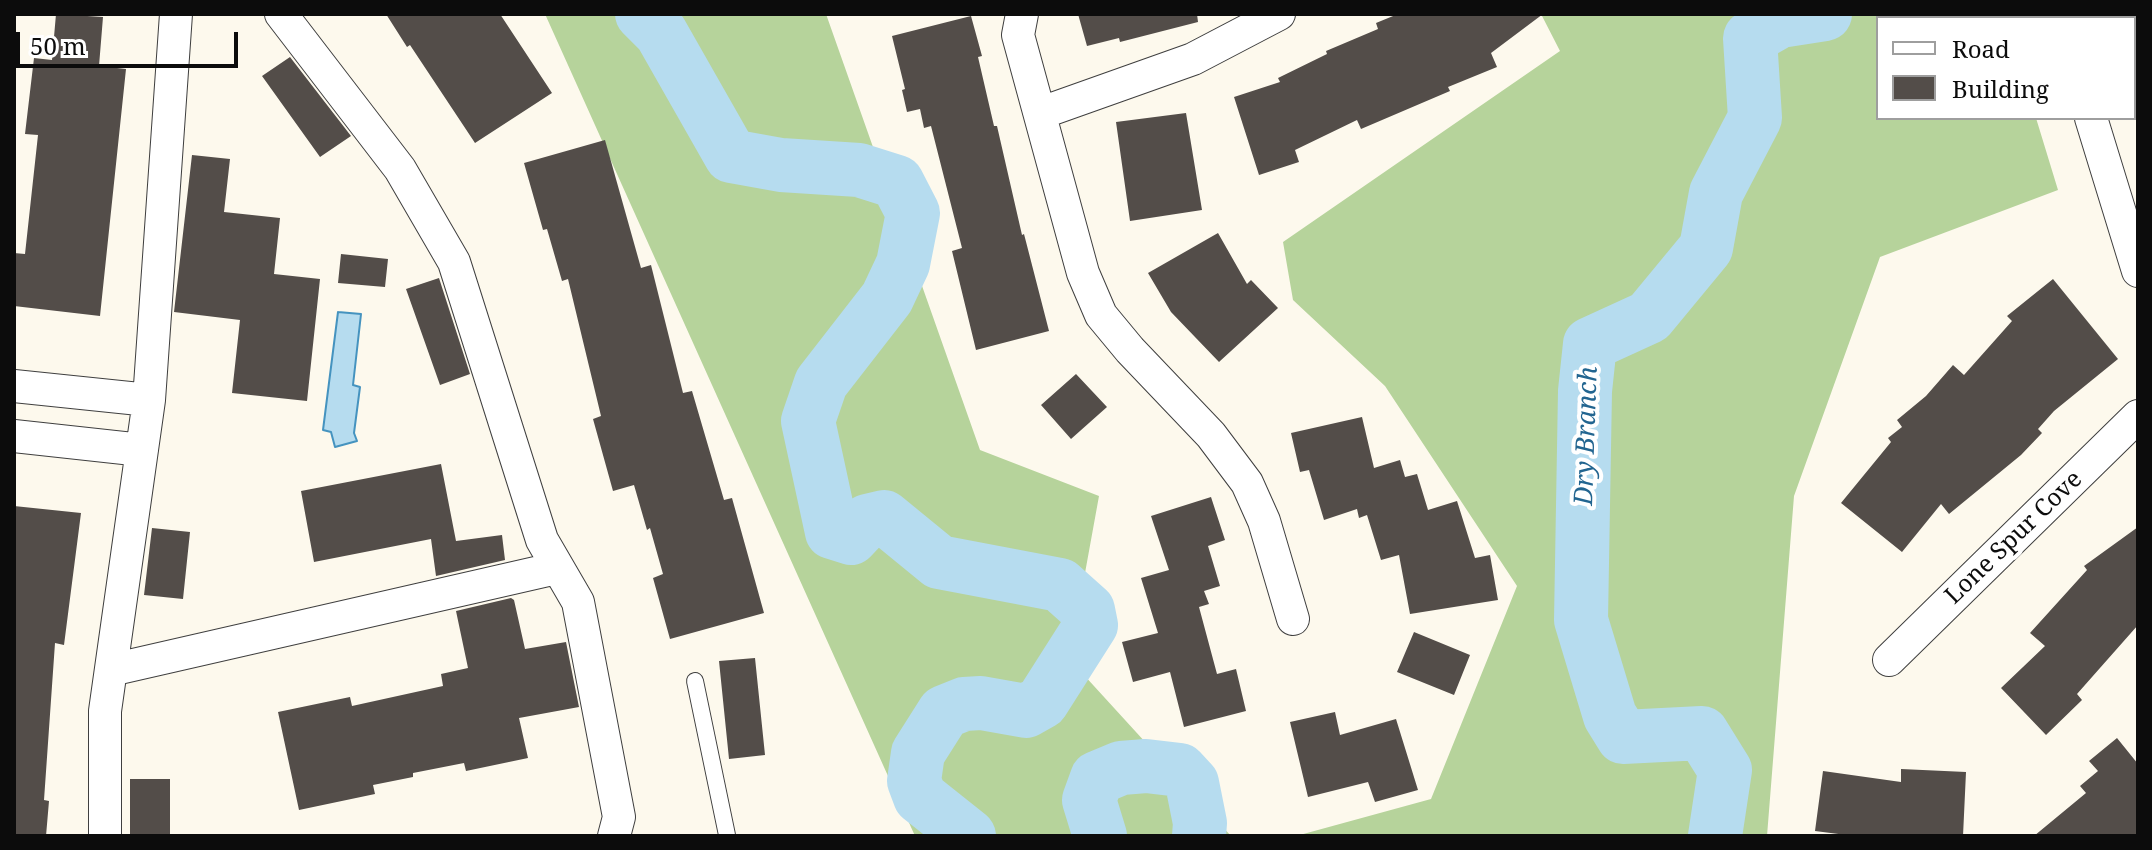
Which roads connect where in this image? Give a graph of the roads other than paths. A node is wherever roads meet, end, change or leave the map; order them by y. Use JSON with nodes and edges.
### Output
{"nodes":[{"id":1,"x":176,"y":14,"type":"edge"},
{"id":2,"x":281,"y":14,"type":"edge"},
{"id":3,"x":1022,"y":14,"type":"edge"},
{"id":4,"x":1279,"y":14,"type":"edge"},
{"id":5,"x":1041,"y":113,"type":"junction"},
{"id":6,"x":2092,"y":120,"type":"edge"},
{"id":7,"x":2138,"y":271,"type":"edge"},
{"id":8,"x":14,"y":386,"type":"edge"},
{"id":9,"x":149,"y":400,"type":"junction"},
{"id":10,"x":2138,"y":416,"type":"edge"},
{"id":11,"x":14,"y":436,"type":"edge"},
{"id":12,"x":142,"y":450,"type":"junction"},
{"id":13,"x":557,"y":568,"type":"junction"},
{"id":14,"x":1293,"y":619,"type":"dead end"},
{"id":15,"x":1889,"y":660,"type":"dead end"},
{"id":16,"x":111,"y":670,"type":"junction"},
{"id":17,"x":695,"y":681,"type":"dead end"},
{"id":18,"x":105,"y":836,"type":"edge"},
{"id":19,"x":614,"y":836,"type":"edge"},
{"id":20,"x":725,"y":836,"type":"edge"}],
"edges":[{"from":1,"to":9,"type":"street"},
{"from":2,"to":13,"type":"street"},
{"from":3,"to":5,"type":"street"},
{"from":4,"to":5,"type":"street"},
{"from":5,"to":14,"type":"street"},
{"from":6,"to":7,"type":"street"},
{"from":8,"to":9,"type":"street"},
{"from":9,"to":12,"type":"street"},
{"from":10,"to":15,"type":"street","name":"Lone Spur Cove"},
{"from":11,"to":12,"type":"street"},
{"from":12,"to":16,"type":"street"},
{"from":13,"to":16,"type":"street"},
{"from":13,"to":19,"type":"street"},
{"from":16,"to":18,"type":"street"},
{"from":17,"to":20,"type":"lane"}]}
